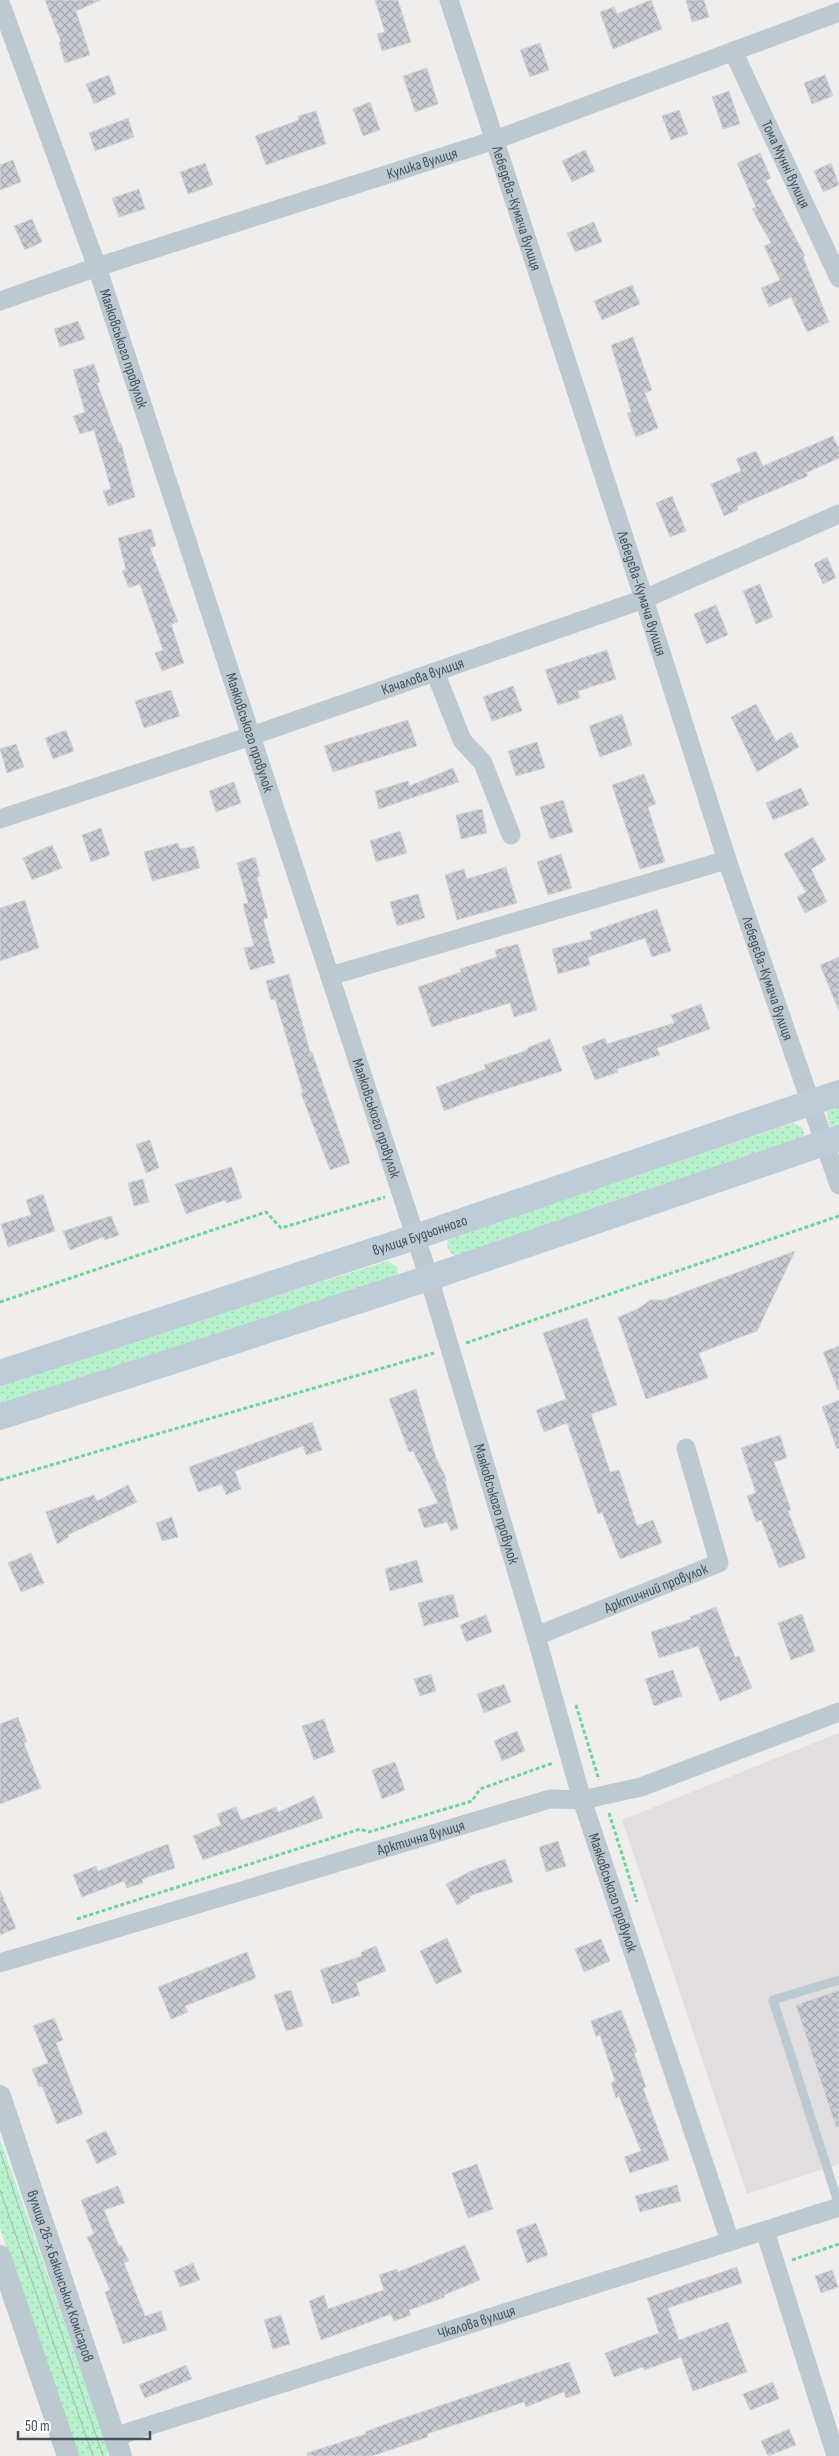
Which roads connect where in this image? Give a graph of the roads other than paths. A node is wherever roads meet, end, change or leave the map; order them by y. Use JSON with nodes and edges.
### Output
{"nodes":[{"id":1,"x":449,"y":0,"type":"edge"},
{"id":2,"x":0,"y":2,"type":"edge"},
{"id":3,"x":839,"y":12,"type":"edge"},
{"id":4,"x":733,"y":51,"type":"junction"},
{"id":5,"x":495,"y":140,"type":"junction"},
{"id":6,"x":96,"y":267,"type":"junction"},
{"id":7,"x":839,"y":278,"type":"edge"},
{"id":8,"x":0,"y":301,"type":"edge"},
{"id":9,"x":839,"y":514,"type":"edge"},
{"id":10,"x":644,"y":599,"type":"junction"},
{"id":11,"x":435,"y":672,"type":"junction"},
{"id":12,"x":251,"y":736,"type":"junction"},
{"id":13,"x":0,"y":819,"type":"edge"},
{"id":14,"x":511,"y":835,"type":"dead end"},
{"id":15,"x":727,"y":860,"type":"junction"},
{"id":16,"x":330,"y":976,"type":"junction"},
{"id":17,"x":839,"y":1093,"type":"edge"},
{"id":18,"x":809,"y":1104,"type":"junction"},
{"id":19,"x":831,"y":1141,"type":"edge"},
{"id":20,"x":839,"y":1186,"type":"edge"},
{"id":21,"x":415,"y":1237,"type":"junction"},
{"id":22,"x":429,"y":1278,"type":"junction"},
{"id":23,"x":0,"y":1373,"type":"edge"},
{"id":24,"x":0,"y":1417,"type":"edge"},
{"id":25,"x":686,"y":1448,"type":"dead end"},
{"id":26,"x":536,"y":1636,"type":"junction"},
{"id":27,"x":839,"y":1712,"type":"edge"},
{"id":28,"x":582,"y":1800,"type":"junction"},
{"id":29,"x":0,"y":1963,"type":"edge"},
{"id":30,"x":839,"y":1980,"type":"edge"},
{"id":31,"x":0,"y":2096,"type":"edge"},
{"id":32,"x":839,"y":2206,"type":"edge"},
{"id":33,"x":765,"y":2231,"type":"junction"},
{"id":34,"x":730,"y":2241,"type":"junction"},
{"id":35,"x":0,"y":2256,"type":"edge"},
{"id":36,"x":118,"y":2448,"type":"edge"},
{"id":37,"x":62,"y":2455,"type":"edge"},
{"id":38,"x":836,"y":2456,"type":"edge"}],
"edges":[{"from":1,"to":5,"type":"street","name":"Лебедєва-Кумача вулиця"},
{"from":2,"to":6,"type":"street","name":"Маяковського провулок"},
{"from":3,"to":4,"type":"street","name":"Кулика вулиця"},
{"from":4,"to":5,"type":"street","name":"Кулика вулиця"},
{"from":4,"to":7,"type":"street","name":"Тома Мунні вулиця"},
{"from":5,"to":6,"type":"street","name":"Кулика вулиця"},
{"from":5,"to":10,"type":"street","name":"Лебедєва-Кумача вулиця"},
{"from":6,"to":8,"type":"street","name":"Кулика вулиця"},
{"from":6,"to":12,"type":"street","name":"Маяковського провулок"},
{"from":9,"to":10,"type":"street","name":"Качалова вулиця"},
{"from":10,"to":11,"type":"street","name":"Качалова вулиця"},
{"from":10,"to":15,"type":"street","name":"Лебедєва-Кумача вулиця"},
{"from":11,"to":12,"type":"street","name":"Качалова вулиця"},
{"from":11,"to":14,"type":"street"},
{"from":12,"to":13,"type":"street","name":"Качалова вулиця"},
{"from":12,"to":16,"type":"street","name":"Маяковського провулок"},
{"from":15,"to":16,"type":"street"},
{"from":15,"to":18,"type":"street","name":"Лебедєва-Кумача вулиця"},
{"from":16,"to":21,"type":"street","name":"Маяковського провулок"},
{"from":17,"to":18,"type":"main road","name":"вулиця Будьонного"},
{"from":18,"to":19,"type":"street","name":"Лебедєва-Кумача вулиця"},
{"from":18,"to":21,"type":"main road","name":"вулиця Будьонного"},
{"from":19,"to":20,"type":"street","name":"Лебедєва-Кумача вулиця"},
{"from":19,"to":22,"type":"main road"},
{"from":21,"to":22,"type":"street","name":"Маяковського провулок"},
{"from":21,"to":23,"type":"main road","name":"вулиця Будьонного"},
{"from":22,"to":24,"type":"main road"},
{"from":22,"to":26,"type":"street","name":"Маяковського провулок"},
{"from":25,"to":26,"type":"street","name":"Арктичний провулок"},
{"from":26,"to":28,"type":"street","name":"Маяковського провулок"},
{"from":27,"to":28,"type":"street","name":"Арктична вулиця"},
{"from":28,"to":29,"type":"street","name":"Арктична вулиця"},
{"from":28,"to":34,"type":"street","name":"Маяковського провулок"},
{"from":30,"to":32,"type":"lane"},
{"from":31,"to":36,"type":"street","name":"вулиця 26-х Бакинських Комісаров"},
{"from":32,"to":33,"type":"street","name":"Чкалова вулиця"},
{"from":33,"to":34,"type":"street","name":"Чкалова вулиця"},
{"from":33,"to":38,"type":"street"},
{"from":34,"to":36,"type":"street","name":"Чкалова вулиця"},
{"from":35,"to":37,"type":"street"}]}
